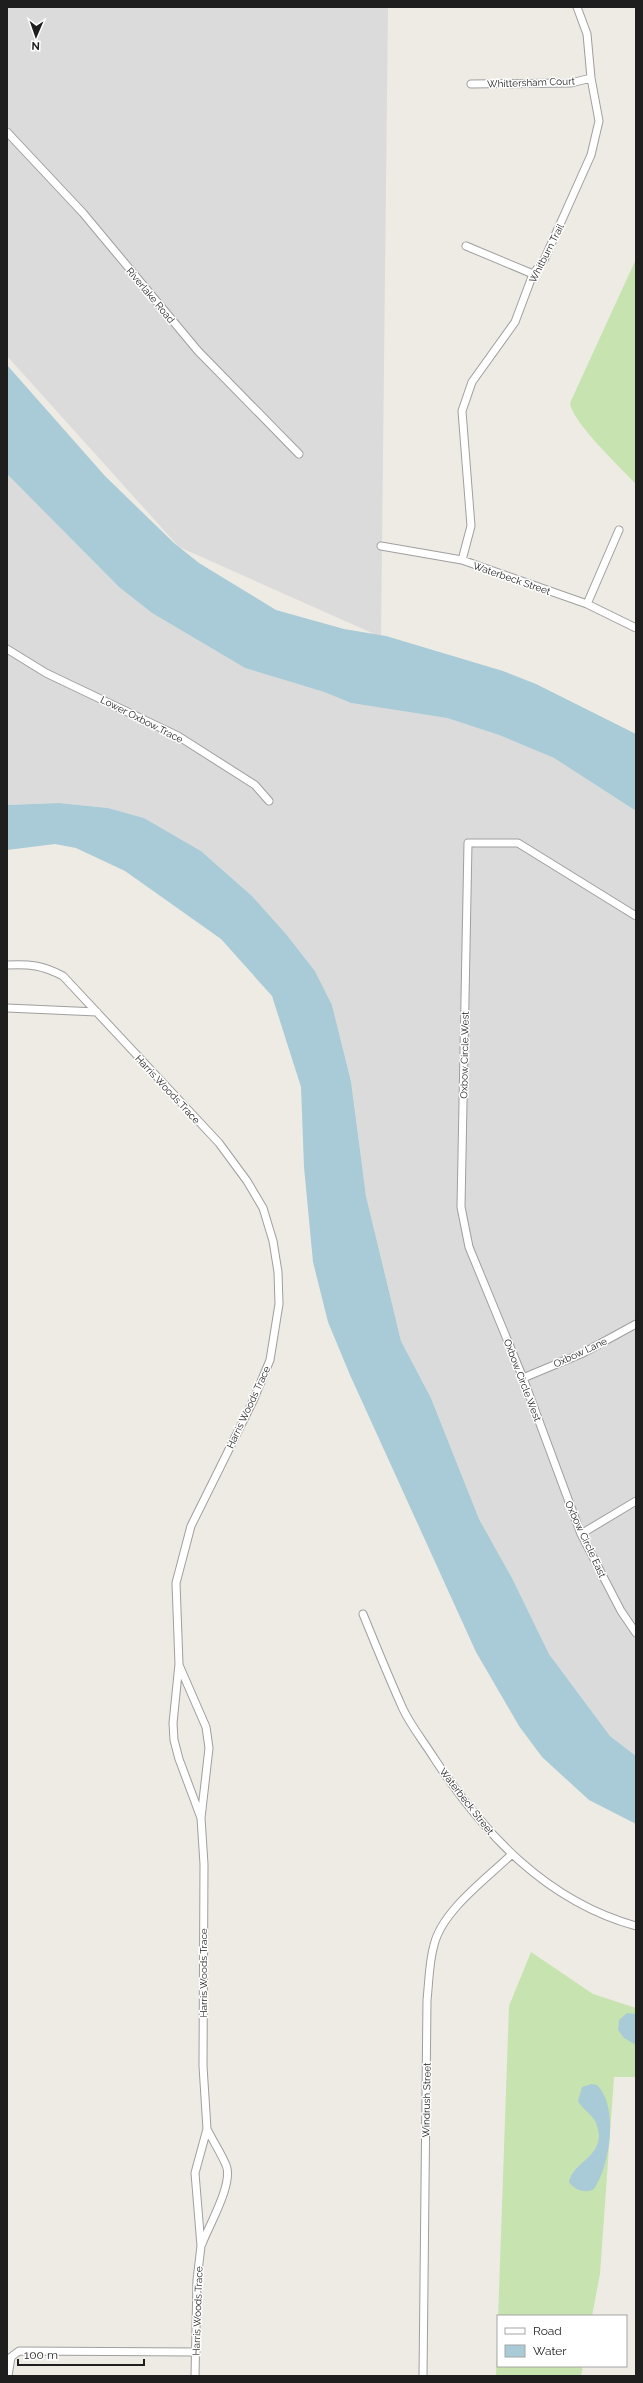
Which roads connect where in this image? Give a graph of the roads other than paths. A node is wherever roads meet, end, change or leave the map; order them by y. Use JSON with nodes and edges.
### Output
{"nodes":[{"id":1,"x":577,"y":7,"type":"edge"},
{"id":2,"x":591,"y":78,"type":"junction"},
{"id":3,"x":471,"y":84,"type":"dead end"},
{"id":4,"x":7,"y":132,"type":"edge"},
{"id":5,"x":466,"y":246,"type":"dead end"},
{"id":6,"x":533,"y":274,"type":"junction"},
{"id":7,"x":299,"y":454,"type":"dead end"},
{"id":8,"x":619,"y":530,"type":"dead end"},
{"id":9,"x":381,"y":546,"type":"dead end"},
{"id":10,"x":462,"y":560,"type":"junction"},
{"id":11,"x":587,"y":604,"type":"junction"},
{"id":12,"x":636,"y":628,"type":"edge"},
{"id":13,"x":7,"y":649,"type":"edge"},
{"id":14,"x":269,"y":801,"type":"dead end"},
{"id":15,"x":636,"y":916,"type":"edge"},
{"id":16,"x":7,"y":966,"type":"edge"},
{"id":17,"x":7,"y":1008,"type":"edge"},
{"id":18,"x":97,"y":1012,"type":"junction"},
{"id":19,"x":636,"y":1324,"type":"edge"},
{"id":20,"x":523,"y":1378,"type":"junction"},
{"id":21,"x":546,"y":1440,"type":"joint"},
{"id":22,"x":636,"y":1501,"type":"edge"},
{"id":23,"x":581,"y":1534,"type":"junction"},
{"id":24,"x":363,"y":1614,"type":"dead end"},
{"id":25,"x":636,"y":1633,"type":"edge"},
{"id":26,"x":179,"y":1664,"type":"junction"},
{"id":27,"x":202,"y":1818,"type":"junction"},
{"id":28,"x":511,"y":1855,"type":"junction"},
{"id":29,"x":636,"y":1926,"type":"edge"},
{"id":30,"x":207,"y":2129,"type":"junction"},
{"id":31,"x":201,"y":2246,"type":"junction"},
{"id":32,"x":196,"y":2352,"type":"junction"},
{"id":33,"x":8,"y":2376,"type":"edge"},
{"id":34,"x":196,"y":2376,"type":"edge"},
{"id":35,"x":423,"y":2376,"type":"edge"}],
"edges":[{"from":1,"to":2,"type":"street","name":"Whitburn Trail"},
{"from":2,"to":3,"type":"street","name":"Whittersham Court"},
{"from":2,"to":6,"type":"street","name":"Whitburn Trail"},
{"from":4,"to":7,"type":"street","name":"Riverlake Road"},
{"from":5,"to":6,"type":"street"},
{"from":6,"to":10,"type":"street","name":"Whitburn Trail"},
{"from":8,"to":11,"type":"street"},
{"from":9,"to":10,"type":"street","name":"Waterbeck Street"},
{"from":10,"to":11,"type":"street","name":"Waterbeck Street"},
{"from":11,"to":12,"type":"street","name":"Waterbeck Street"},
{"from":13,"to":14,"type":"street","name":"Lower Oxbow Trace"},
{"from":15,"to":20,"type":"street","name":"Oxbow Circle West"},
{"from":16,"to":18,"type":"street","name":"Harris Woods Trace"},
{"from":17,"to":18,"type":"street"},
{"from":18,"to":26,"type":"street","name":"Harris Woods Trace"},
{"from":19,"to":20,"type":"street","name":"Oxbow Lane"},
{"from":20,"to":21,"type":"street","name":"Oxbow Circle West"},
{"from":21,"to":23,"type":"street","name":"Oxbow Circle East"},
{"from":22,"to":23,"type":"street"},
{"from":23,"to":25,"type":"street","name":"Oxbow Circle East"},
{"from":24,"to":28,"type":"street","name":"Waterbeck Street"},
{"from":26,"to":27,"type":"street","name":"Harris Woods Trace"},
{"from":26,"to":27,"type":"street","name":"Harris Woods Trace"},
{"from":27,"to":30,"type":"street","name":"Harris Woods Trace"},
{"from":28,"to":29,"type":"street","name":"Waterbeck Street"},
{"from":28,"to":35,"type":"street","name":"Windrush Street"},
{"from":30,"to":31,"type":"street","name":"Harris Woods Trace"},
{"from":30,"to":31,"type":"street","name":"Harris Woods Trace"},
{"from":31,"to":32,"type":"street","name":"Harris Woods Trace"},
{"from":32,"to":33,"type":"street"},
{"from":32,"to":34,"type":"street","name":"Harris Woods Trace"}]}
